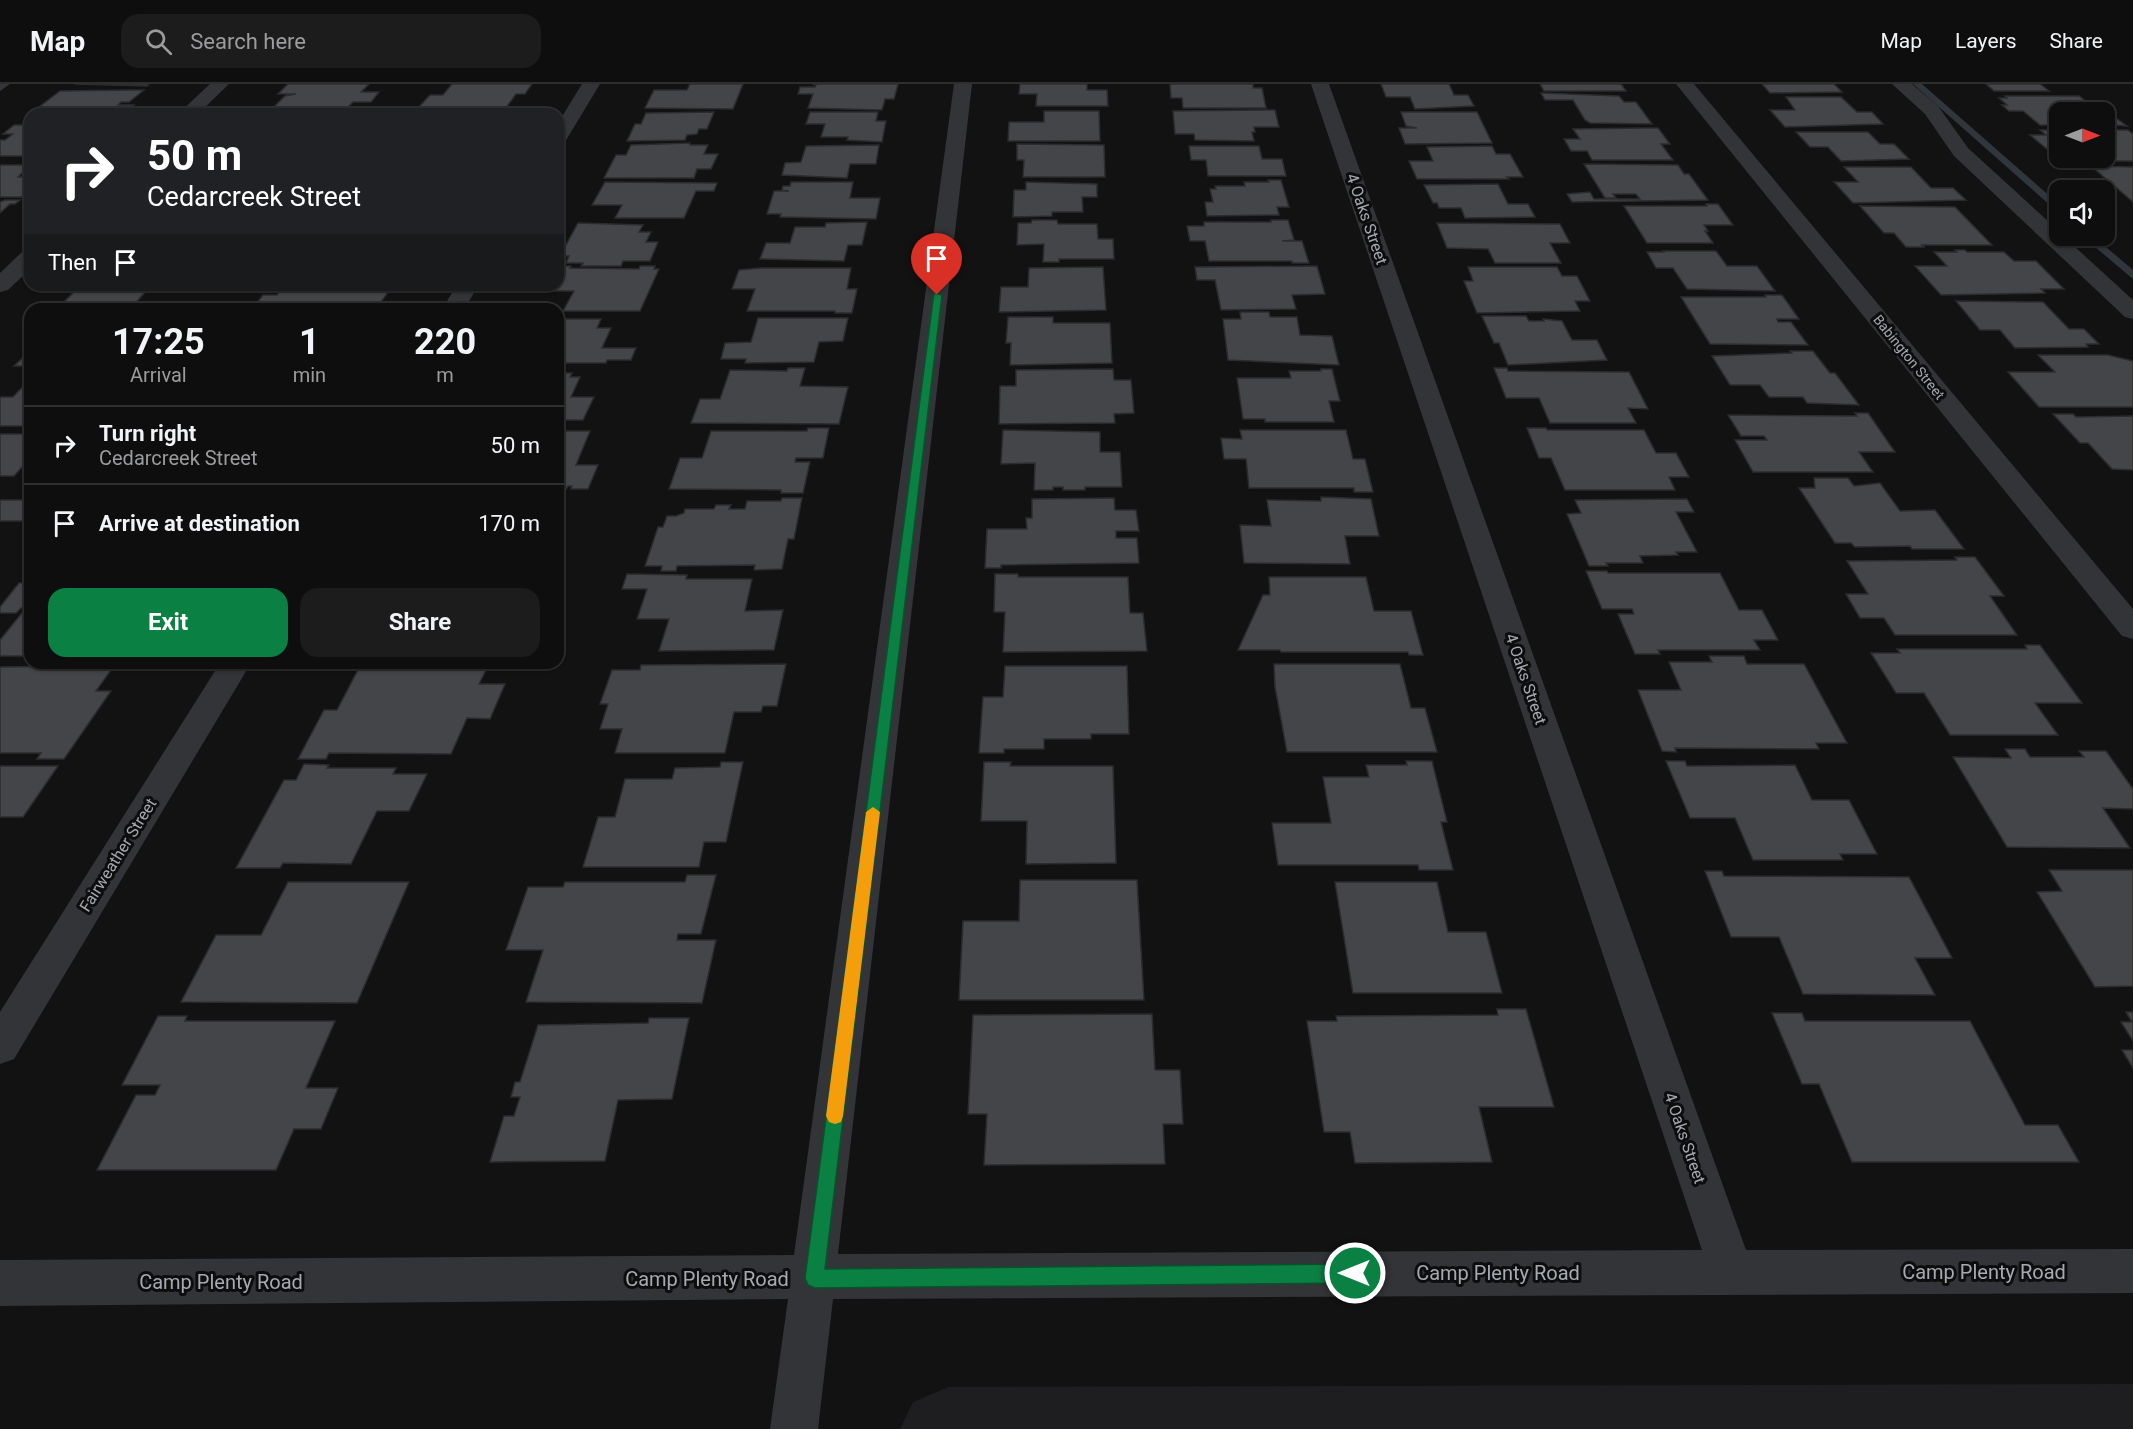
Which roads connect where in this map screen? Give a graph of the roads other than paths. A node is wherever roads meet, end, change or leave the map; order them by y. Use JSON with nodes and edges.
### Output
{"nodes":[{"id":1,"x":220,"y":84,"type":"edge"},
{"id":2,"x":591,"y":84,"type":"edge"},
{"id":3,"x":963,"y":84,"type":"edge"},
{"id":4,"x":1320,"y":84,"type":"edge"},
{"id":5,"x":1685,"y":84,"type":"edge"},
{"id":6,"x":1901,"y":84,"type":"edge"},
{"id":7,"x":194,"y":108,"type":"edge"},
{"id":8,"x":564,"y":128,"type":"edge"},
{"id":9,"x":24,"y":263,"type":"edge"},
{"id":10,"x":0,"y":285,"type":"edge"},
{"id":11,"x":2133,"y":312,"type":"edge"},
{"id":12,"x":2133,"y":629,"type":"edge"},
{"id":13,"x":232,"y":669,"type":"edge"},
{"id":14,"x":0,"y":1047,"type":"edge"},
{"id":15,"x":2133,"y":1271,"type":"edge"},
{"id":16,"x":1732,"y":1273,"type":"junction"},
{"id":17,"x":815,"y":1278,"type":"junction"},
{"id":18,"x":0,"y":1283,"type":"edge"},
{"id":19,"x":794,"y":1429,"type":"edge"}],
"edges":[{"from":1,"to":7,"type":"street"},
{"from":2,"to":8,"type":"street"},
{"from":3,"to":17,"type":"street"},
{"from":4,"to":16,"type":"street","name":"4 Oaks Street"},
{"from":5,"to":12,"type":"street","name":"Babington Street"},
{"from":6,"to":11,"type":"street"},
{"from":9,"to":10,"type":"street"},
{"from":13,"to":14,"type":"street","name":"Fairweather Street"},
{"from":15,"to":16,"type":"street","name":"Camp Plenty Road"},
{"from":16,"to":17,"type":"street","name":"Camp Plenty Road"},
{"from":17,"to":18,"type":"street","name":"Camp Plenty Road"},
{"from":17,"to":19,"type":"street"}]}
